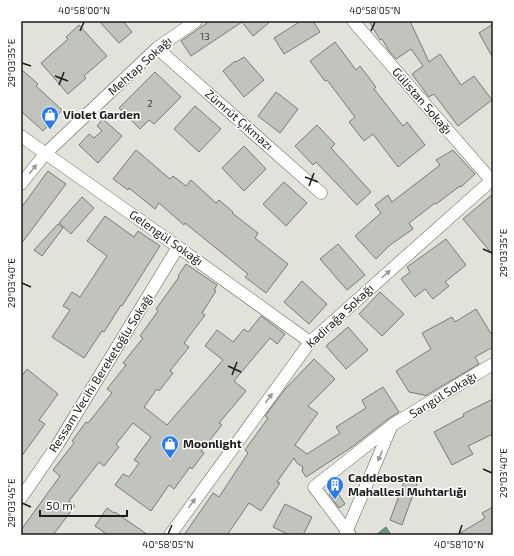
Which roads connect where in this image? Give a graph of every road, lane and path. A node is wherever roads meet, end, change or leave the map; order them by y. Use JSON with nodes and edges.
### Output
{"nodes":[{"id":1,"x":196,"y":21,"type":"edge"},
{"id":2,"x":353,"y":21,"type":"edge"},
{"id":3,"x":157,"y":48,"type":"junction"},
{"id":4,"x":21,"y":136,"type":"edge"},
{"id":5,"x":45,"y":154,"type":"junction"},
{"id":6,"x":492,"y":180,"type":"edge"},
{"id":7,"x":21,"y":184,"type":"edge"},
{"id":8,"x":321,"y":193,"type":"dead end"},
{"id":9,"x":178,"y":247,"type":"junction"},
{"id":10,"x":310,"y":342,"type":"junction"},
{"id":11,"x":493,"y":364,"type":"edge"},
{"id":12,"x":392,"y":426,"type":"junction"},
{"id":13,"x":21,"y":498,"type":"edge"},
{"id":14,"x":347,"y":534,"type":"edge"},
{"id":15,"x":170,"y":535,"type":"edge"}],
"edges":[{"from":1,"to":3,"type":"street","name":"Mehtap Sokağı"},
{"from":2,"to":6,"type":"street","name":"Gülistan Sokağı"},
{"from":3,"to":5,"type":"street","name":"Mehtap Sokağı"},
{"from":3,"to":8,"type":"street","name":"Zümrüt Çıkmazı"},
{"from":4,"to":5,"type":"street","name":"Gelengül Sokağı"},
{"from":7,"to":5,"type":"street","name":"Mehtap Sokağı","one_way":true},
{"from":5,"to":9,"type":"street","name":"Gelengül Sokağı"},
{"from":10,"to":6,"type":"street","name":"Kadirağa Sokağı","one_way":true},
{"from":9,"to":10,"type":"street","name":"Gelengül Sokağı"},
{"from":9,"to":13,"type":"street","name":"Ressam Vecihi Bereketoğlu Sokağı"},
{"from":15,"to":10,"type":"street","name":"Kadirağa Sokağı","one_way":true},
{"from":11,"to":12,"type":"street","name":"Sarıgül Sokağı"},
{"from":12,"to":14,"type":"street","name":"Sarıgül Sokağı","one_way":true},
{"from":12,"to":14,"type":"street","name":"Sarıgül Sokağı"}]}
